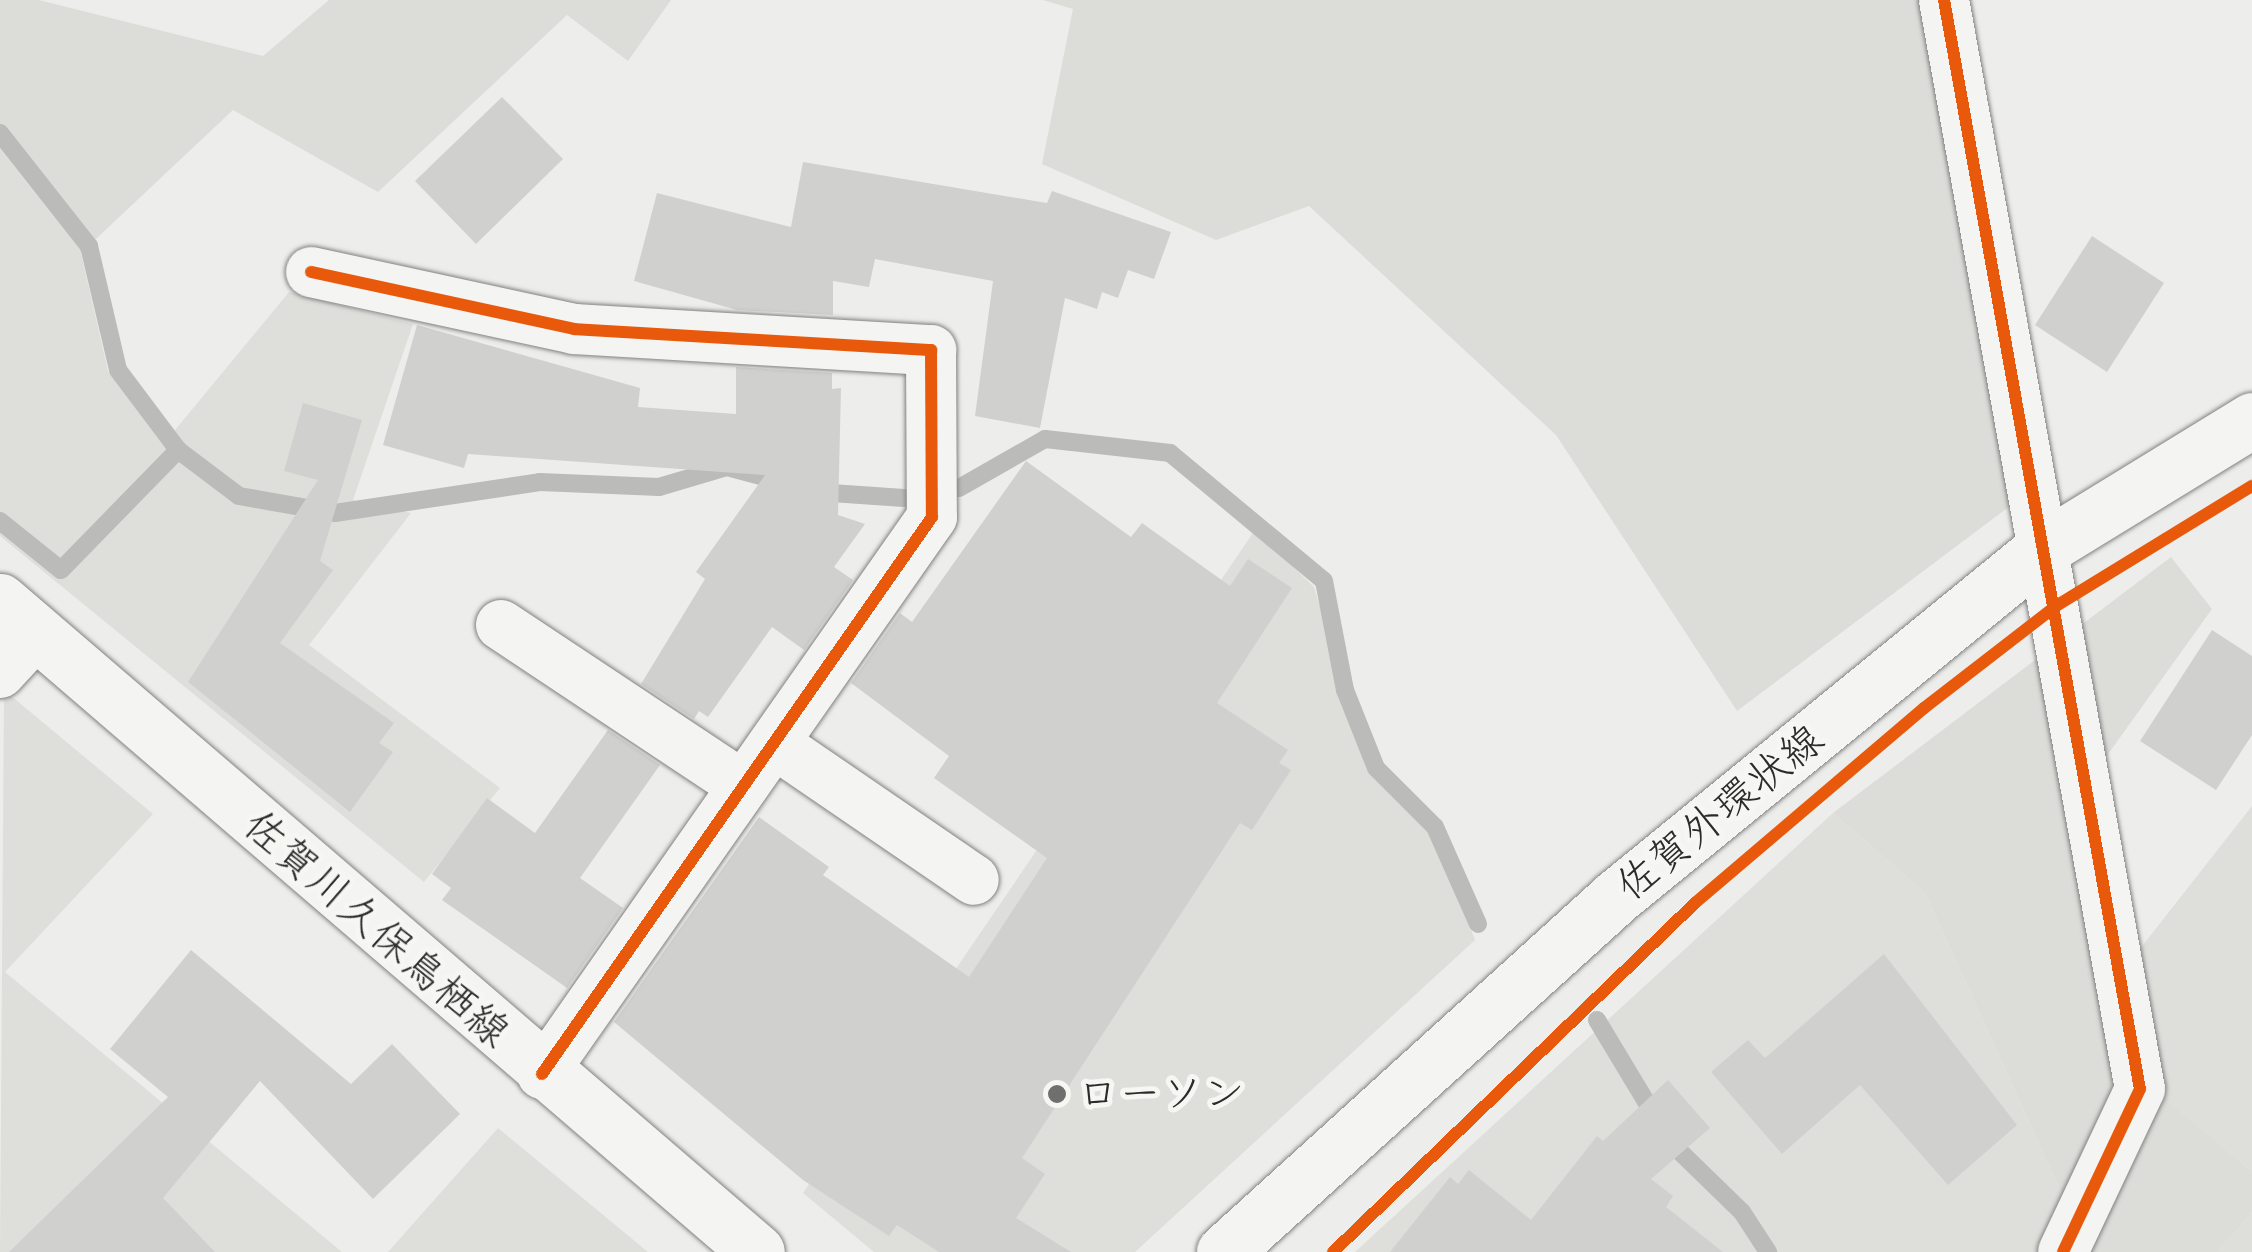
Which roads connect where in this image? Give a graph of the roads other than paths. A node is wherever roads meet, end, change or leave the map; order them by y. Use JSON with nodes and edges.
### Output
{"nodes":[{"id":1,"x":1944,"y":0,"type":"edge"},
{"id":2,"x":311,"y":272,"type":"dead end"},
{"id":3,"x":2252,"y":420,"type":"edge"},
{"id":4,"x":2045,"y":547,"type":"junction"},
{"id":5,"x":18,"y":617,"type":"edge"},
{"id":6,"x":501,"y":625,"type":"dead end"},
{"id":7,"x":0,"y":673,"type":"edge"},
{"id":8,"x":774,"y":743,"type":"junction"},
{"id":9,"x":743,"y":786,"type":"junction"},
{"id":10,"x":974,"y":880,"type":"dead end"},
{"id":11,"x":542,"y":1074,"type":"junction"},
{"id":12,"x":757,"y":1252,"type":"edge"},
{"id":13,"x":1224,"y":1252,"type":"edge"},
{"id":14,"x":2064,"y":1252,"type":"edge"}],
"edges":[{"from":1,"to":4,"type":"street"},
{"from":2,"to":8,"type":"street"},
{"from":3,"to":4,"type":"main road","name":"佐賀外環状線"},
{"from":4,"to":13,"type":"main road","name":"佐賀外環状線"},
{"from":4,"to":14,"type":"street"},
{"from":5,"to":7,"type":"street"},
{"from":5,"to":11,"type":"main road","name":"佐賀川久保鳥栖線"},
{"from":6,"to":9,"type":"street"},
{"from":8,"to":9,"type":"street"},
{"from":8,"to":10,"type":"street"},
{"from":9,"to":11,"type":"street"},
{"from":11,"to":12,"type":"main road","name":"佐賀川久保鳥栖線"}]}
